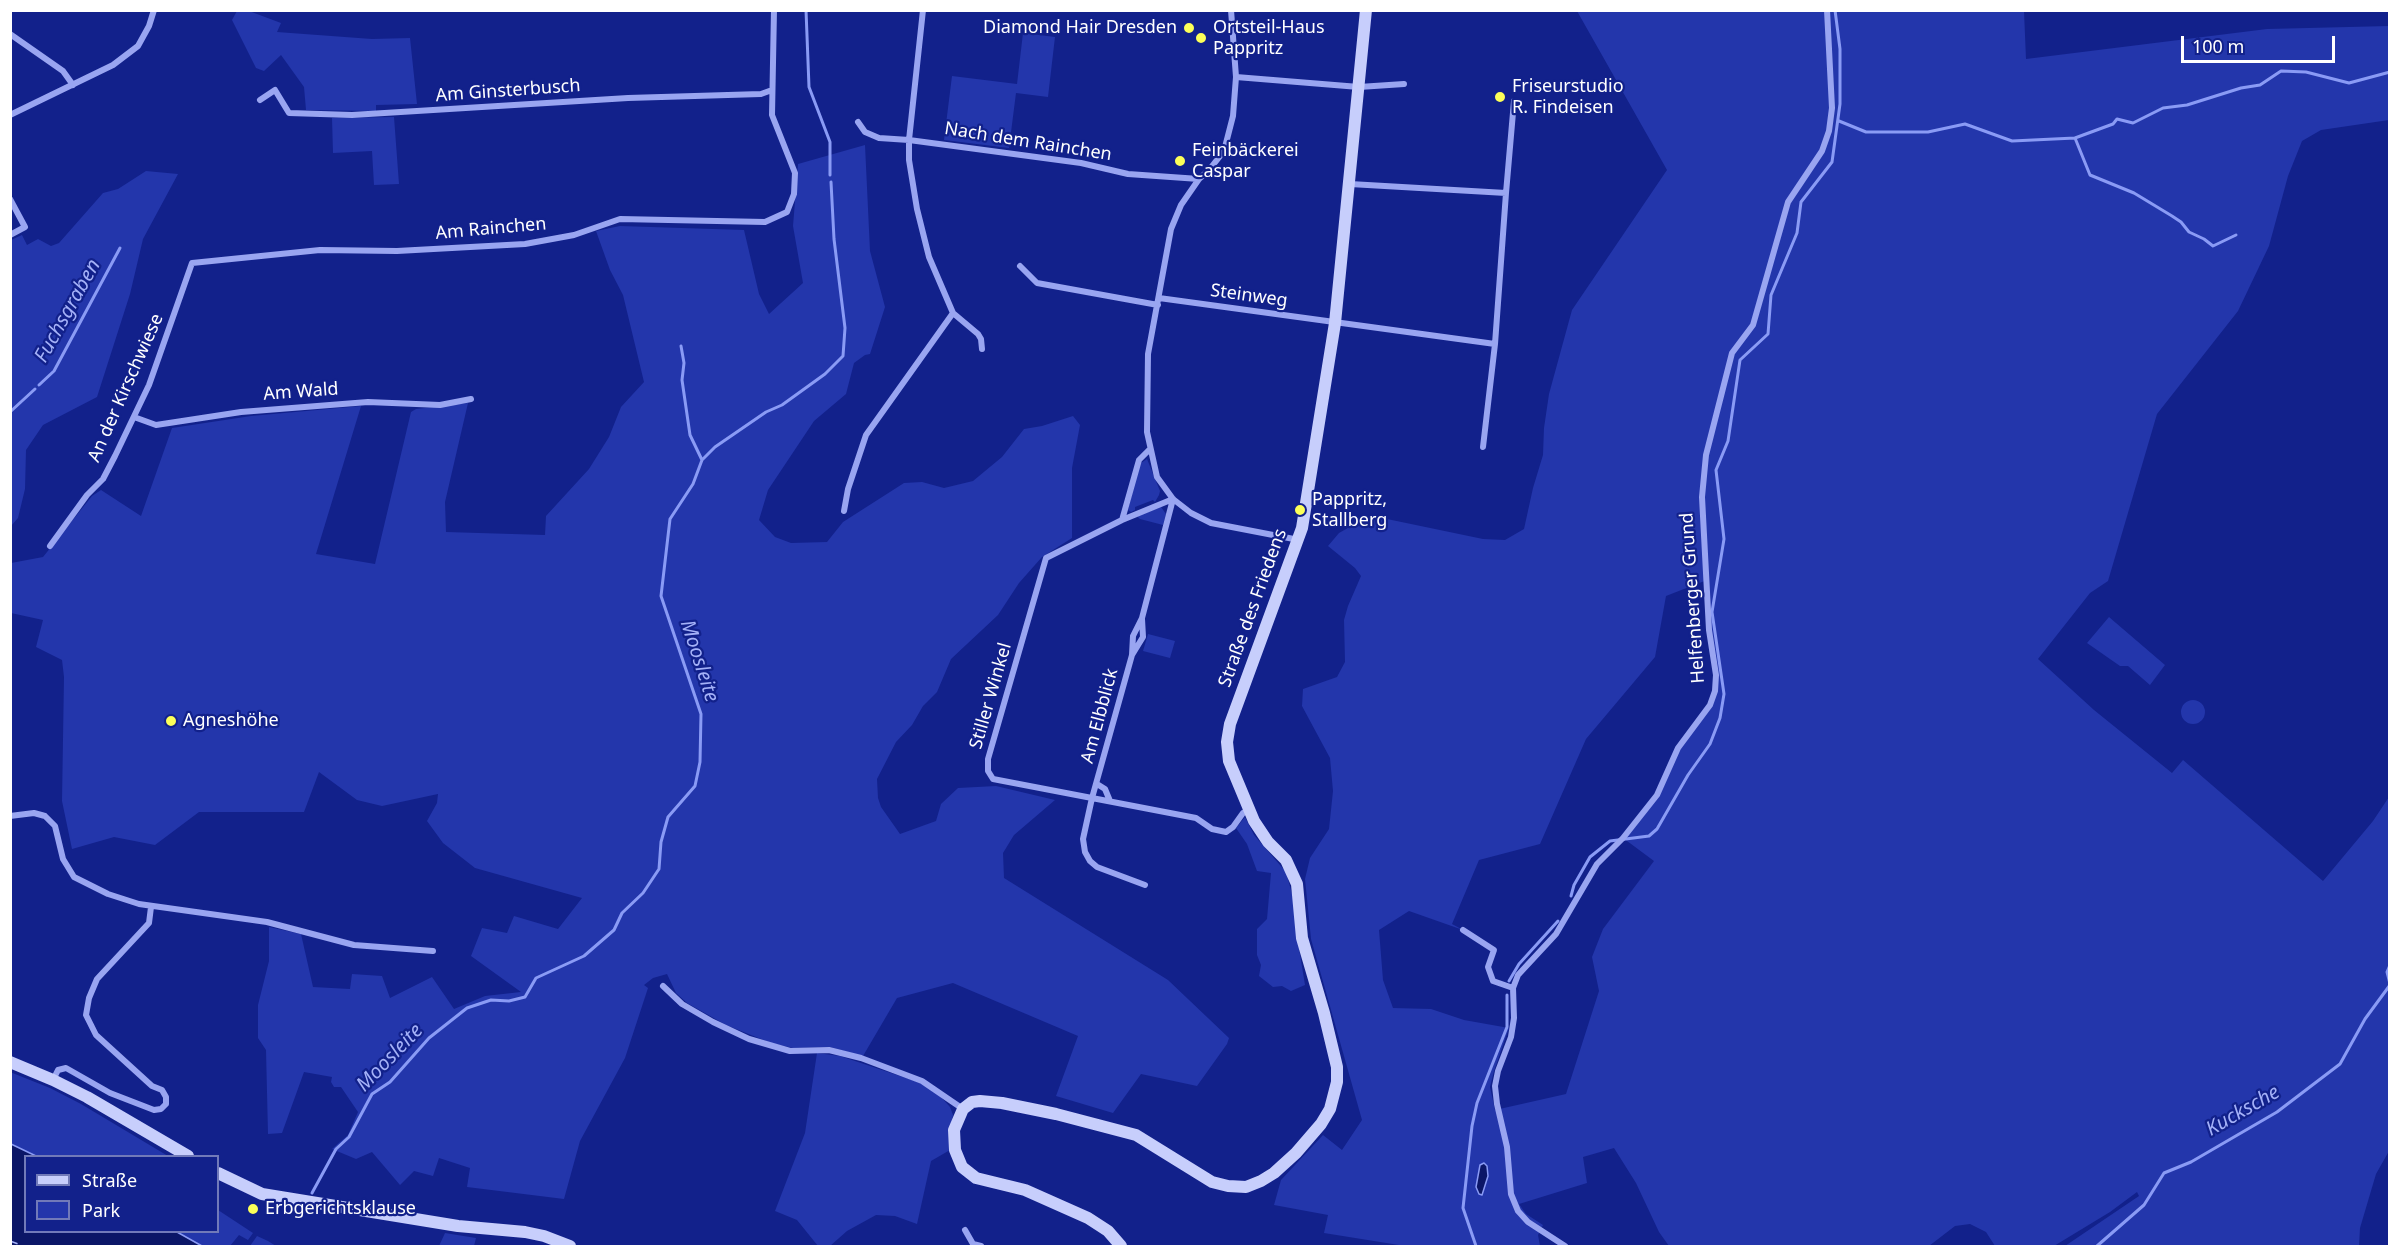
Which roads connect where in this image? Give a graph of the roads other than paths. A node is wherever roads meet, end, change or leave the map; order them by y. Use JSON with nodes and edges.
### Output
{"nodes":[{"id":1,"x":154,"y":10,"type":"edge"},
{"id":2,"x":774,"y":10,"type":"edge"},
{"id":3,"x":923,"y":10,"type":"edge"},
{"id":4,"x":1231,"y":10,"type":"edge"},
{"id":5,"x":1366,"y":10,"type":"edge"},
{"id":6,"x":1827,"y":10,"type":"edge"},
{"id":7,"x":10,"y":34,"type":"edge"},
{"id":8,"x":1236,"y":77,"type":"junction"},
{"id":9,"x":1404,"y":84,"type":"dead end"},
{"id":10,"x":73,"y":85,"type":"junction"},
{"id":11,"x":1359,"y":87,"type":"junction"},
{"id":12,"x":772,"y":90,"type":"junction"},
{"id":13,"x":260,"y":100,"type":"dead end"},
{"id":14,"x":1514,"y":101,"type":"dead end"},
{"id":15,"x":10,"y":115,"type":"edge"},
{"id":16,"x":858,"y":122,"type":"dead end"},
{"id":17,"x":909,"y":140,"type":"junction"},
{"id":18,"x":1199,"y":179,"type":"junction"},
{"id":19,"x":1350,"y":184,"type":"junction"},
{"id":20,"x":1506,"y":193,"type":"junction"},
{"id":21,"x":10,"y":200,"type":"edge"},
{"id":22,"x":10,"y":235,"type":"edge"},
{"id":23,"x":192,"y":263,"type":"joint"},
{"id":24,"x":1020,"y":266,"type":"dead end"},
{"id":25,"x":1158,"y":302,"type":"junction"},
{"id":26,"x":953,"y":313,"type":"junction"},
{"id":27,"x":1335,"y":322,"type":"junction"},
{"id":28,"x":1495,"y":344,"type":"junction"},
{"id":29,"x":982,"y":349,"type":"dead end"},
{"id":30,"x":471,"y":399,"type":"dead end"},
{"id":31,"x":134,"y":417,"type":"junction"},
{"id":32,"x":1483,"y":447,"type":"dead end"},
{"id":33,"x":1150,"y":449,"type":"junction"},
{"id":34,"x":1173,"y":499,"type":"junction"},
{"id":35,"x":844,"y":511,"type":"dead end"},
{"id":36,"x":1122,"y":520,"type":"junction"},
{"id":37,"x":1299,"y":540,"type":"junction"},
{"id":38,"x":50,"y":546,"type":"dead end"},
{"id":39,"x":1097,"y":783,"type":"junction"},
{"id":40,"x":1092,"y":798,"type":"junction"},
{"id":41,"x":1110,"y":801,"type":"junction"},
{"id":42,"x":1249,"y":810,"type":"junction"},
{"id":43,"x":10,"y":816,"type":"edge"},
{"id":44,"x":1144,"y":885,"type":"dead end"},
{"id":45,"x":151,"y":907,"type":"junction"},
{"id":46,"x":1463,"y":930,"type":"dead end"},
{"id":47,"x":433,"y":951,"type":"dead end"},
{"id":48,"x":663,"y":986,"type":"dead end"},
{"id":49,"x":1513,"y":988,"type":"junction"},
{"id":50,"x":10,"y":1062,"type":"edge"},
{"id":51,"x":53,"y":1080,"type":"junction"},
{"id":52,"x":963,"y":1108,"type":"junction"},
{"id":53,"x":186,"y":1155,"type":"edge"},
{"id":54,"x":219,"y":1173,"type":"edge"},
{"id":55,"x":965,"y":1230,"type":"dead end"},
{"id":56,"x":570,"y":1246,"type":"edge"},
{"id":57,"x":981,"y":1246,"type":"edge"},
{"id":58,"x":1121,"y":1246,"type":"edge"},
{"id":59,"x":1565,"y":1246,"type":"edge"}],
"edges":[{"from":1,"to":10,"type":"street"},
{"from":2,"to":12,"type":"street"},
{"from":3,"to":17,"type":"street"},
{"from":4,"to":8,"type":"street"},
{"from":5,"to":11,"type":"street","name":"Straße des Friedens"},
{"from":6,"to":49,"type":"street","name":"Helfenberger Grund"},
{"from":7,"to":10,"type":"street"},
{"from":8,"to":11,"type":"street"},
{"from":8,"to":18,"type":"street"},
{"from":9,"to":11,"type":"street"},
{"from":10,"to":15,"type":"street"},
{"from":11,"to":19,"type":"street","name":"Straße des Friedens"},
{"from":12,"to":13,"type":"street","name":"Am Ginsterbusch"},
{"from":12,"to":23,"type":"street","name":"Am Rainchen"},
{"from":14,"to":20,"type":"street"},
{"from":16,"to":17,"type":"street","name":"Nach dem Rainchen"},
{"from":17,"to":18,"type":"street","name":"Nach dem Rainchen"},
{"from":17,"to":26,"type":"street"},
{"from":18,"to":25,"type":"street"},
{"from":19,"to":20,"type":"street"},
{"from":19,"to":27,"type":"street","name":"Straße des Friedens"},
{"from":20,"to":28,"type":"street"},
{"from":21,"to":22,"type":"street"},
{"from":23,"to":31,"type":"street","name":"An der Kirschwiese"},
{"from":24,"to":25,"type":"street","name":"Steinweg"},
{"from":25,"to":27,"type":"street","name":"Steinweg"},
{"from":25,"to":33,"type":"street"},
{"from":26,"to":29,"type":"street"},
{"from":26,"to":35,"type":"street"},
{"from":27,"to":28,"type":"street","name":"Steinweg"},
{"from":27,"to":37,"type":"street","name":"Straße des Friedens"},
{"from":28,"to":32,"type":"street"},
{"from":30,"to":31,"type":"street","name":"Am Wald"},
{"from":31,"to":38,"type":"street","name":"An der Kirschwiese"},
{"from":33,"to":34,"type":"street"},
{"from":33,"to":36,"type":"street"},
{"from":34,"to":36,"type":"street"},
{"from":34,"to":37,"type":"street"},
{"from":34,"to":39,"type":"street","name":"Am Elbblick"},
{"from":36,"to":40,"type":"street","name":"Stiller Winkel"},
{"from":37,"to":42,"type":"street","name":"Straße des Friedens"},
{"from":39,"to":40,"type":"street","name":"Am Elbblick"},
{"from":39,"to":41,"type":"street","name":"Am Elbblick"},
{"from":40,"to":41,"type":"street"},
{"from":40,"to":44,"type":"street","name":"Am Elbblick"},
{"from":41,"to":42,"type":"street"},
{"from":42,"to":52,"type":"street","name":"Straße des Friedens"},
{"from":43,"to":45,"type":"street"},
{"from":45,"to":47,"type":"street"},
{"from":45,"to":51,"type":"street"},
{"from":46,"to":49,"type":"street"},
{"from":48,"to":52,"type":"street"},
{"from":49,"to":59,"type":"street"},
{"from":50,"to":51,"type":"street"},
{"from":51,"to":53,"type":"street"},
{"from":52,"to":58,"type":"street"},
{"from":54,"to":56,"type":"street"},
{"from":55,"to":57,"type":"street"}]}
